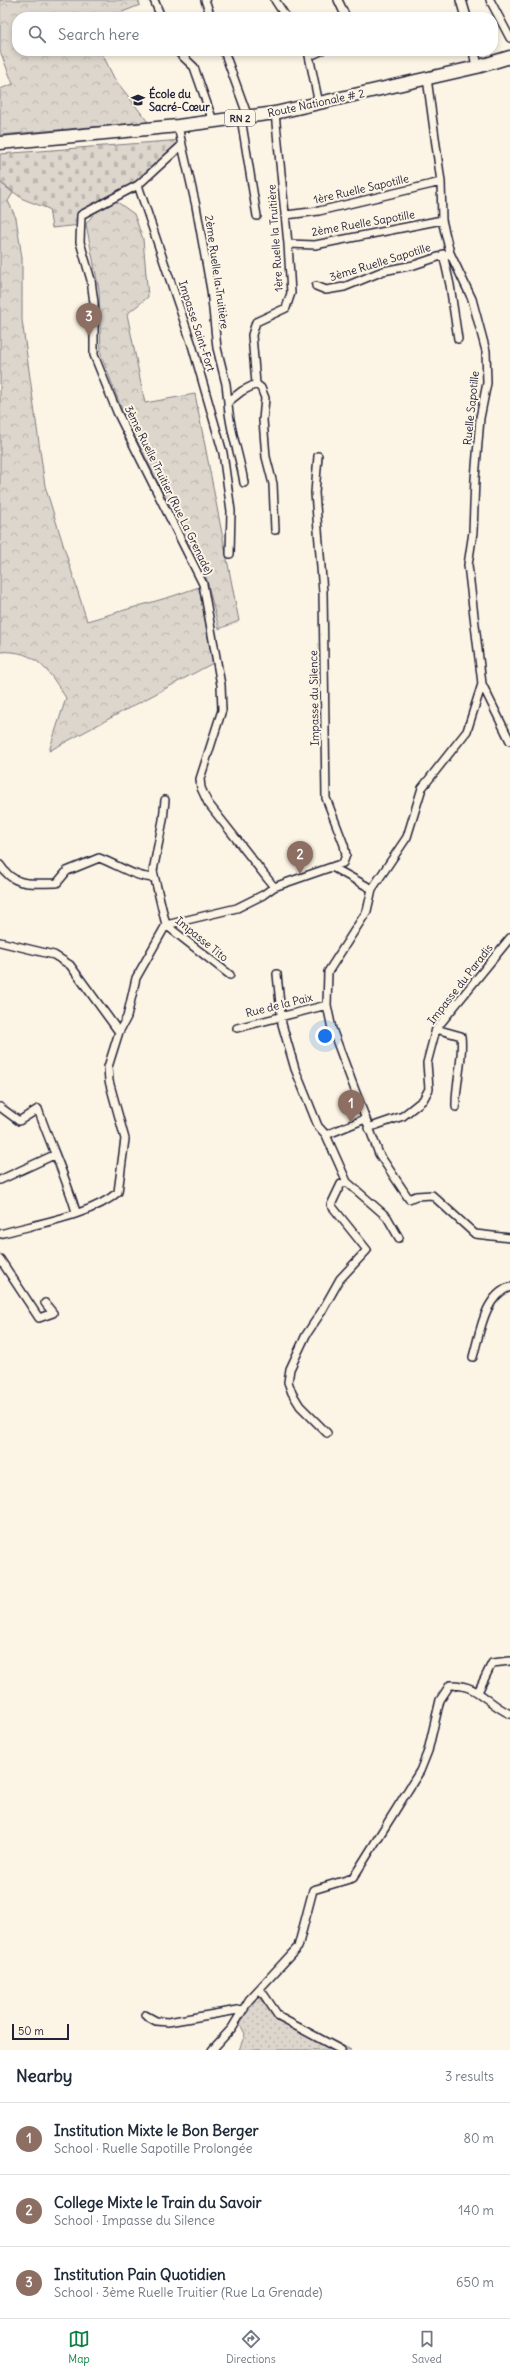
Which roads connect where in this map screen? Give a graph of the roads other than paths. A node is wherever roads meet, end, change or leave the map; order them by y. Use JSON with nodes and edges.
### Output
{"nodes":[{"id":1,"x":154,"y":0,"type":"edge"},
{"id":2,"x":205,"y":0,"type":"edge"},
{"id":3,"x":275,"y":0,"type":"edge"},
{"id":4,"x":338,"y":0,"type":"edge"},
{"id":5,"x":460,"y":0,"type":"edge"},
{"id":6,"x":490,"y":0,"type":"edge"},
{"id":7,"x":159,"y":12,"type":"edge"},
{"id":8,"x":209,"y":12,"type":"edge"},
{"id":9,"x":283,"y":12,"type":"edge"},
{"id":10,"x":344,"y":12,"type":"edge"},
{"id":11,"x":464,"y":12,"type":"edge"},
{"id":12,"x":496,"y":12,"type":"edge"},
{"id":13,"x":498,"y":15,"type":"edge"},
{"id":14,"x":510,"y":38,"type":"edge"},
{"id":15,"x":182,"y":56,"type":"edge"},
{"id":16,"x":226,"y":56,"type":"edge"},
{"id":17,"x":310,"y":56,"type":"edge"},
{"id":18,"x":475,"y":56,"type":"edge"},
{"id":19,"x":510,"y":57,"type":"edge"},
{"id":20,"x":477,"y":67,"type":"junction"},
{"id":21,"x":427,"y":78,"type":"junction"},
{"id":22,"x":319,"y":104,"type":"junction"},
{"id":23,"x":275,"y":113,"type":"junction"},
{"id":24,"x":244,"y":117,"type":"junction"},
{"id":25,"x":212,"y":121,"type":"junction"},
{"id":26,"x":178,"y":126,"type":"junction"},
{"id":27,"x":0,"y":143,"type":"edge"},
{"id":28,"x":182,"y":145,"type":"junction"},
{"id":29,"x":442,"y":182,"type":"junction"},
{"id":30,"x":138,"y":184,"type":"junction"},
{"id":31,"x":286,"y":215,"type":"junction"},
{"id":32,"x":257,"y":216,"type":"dead end"},
{"id":33,"x":442,"y":220,"type":"junction"},
{"id":34,"x":288,"y":244,"type":"junction"},
{"id":35,"x":446,"y":253,"type":"junction"},
{"id":36,"x":316,"y":286,"type":"dead end"},
{"id":37,"x":458,"y":339,"type":"dead end"},
{"id":38,"x":256,"y":384,"type":"junction"},
{"id":39,"x":228,"y":402,"type":"junction"},
{"id":40,"x":318,"y":456,"type":"dead end"},
{"id":41,"x":244,"y":483,"type":"dead end"},
{"id":42,"x":275,"y":530,"type":"dead end"},
{"id":43,"x":230,"y":554,"type":"dead end"},
{"id":44,"x":482,"y":684,"type":"junction"},
{"id":45,"x":510,"y":741,"type":"edge"},
{"id":46,"x":165,"y":800,"type":"dead end"},
{"id":47,"x":0,"y":865,"type":"edge"},
{"id":48,"x":334,"y":868,"type":"junction"},
{"id":49,"x":154,"y":878,"type":"junction"},
{"id":50,"x":274,"y":887,"type":"junction"},
{"id":51,"x":372,"y":889,"type":"junction"},
{"id":52,"x":166,"y":926,"type":"junction"},
{"id":53,"x":510,"y":938,"type":"edge"},
{"id":54,"x":0,"y":942,"type":"edge"},
{"id":55,"x":278,"y":974,"type":"dead end"},
{"id":56,"x":230,"y":975,"type":"dead end"},
{"id":57,"x":327,"y":1005,"type":"junction"},
{"id":58,"x":282,"y":1015,"type":"junction"},
{"id":59,"x":237,"y":1028,"type":"dead end"},
{"id":60,"x":436,"y":1029,"type":"junction"},
{"id":61,"x":119,"y":1032,"type":"junction"},
{"id":62,"x":0,"y":1107,"type":"edge"},
{"id":63,"x":456,"y":1107,"type":"dead end"},
{"id":64,"x":365,"y":1119,"type":"junction"},
{"id":65,"x":368,"y":1128,"type":"junction"},
{"id":66,"x":326,"y":1134,"type":"junction"},
{"id":67,"x":54,"y":1155,"type":"junction"},
{"id":68,"x":0,"y":1180,"type":"edge"},
{"id":69,"x":347,"y":1182,"type":"junction"},
{"id":70,"x":76,"y":1212,"type":"junction"},
{"id":71,"x":0,"y":1234,"type":"edge"},
{"id":72,"x":399,"y":1238,"type":"dead end"},
{"id":73,"x":510,"y":1238,"type":"edge"},
{"id":74,"x":0,"y":1259,"type":"edge"},
{"id":75,"x":510,"y":1287,"type":"edge"},
{"id":76,"x":45,"y":1303,"type":"dead end"},
{"id":77,"x":473,"y":1358,"type":"dead end"},
{"id":78,"x":328,"y":1433,"type":"dead end"},
{"id":79,"x":510,"y":1661,"type":"edge"},
{"id":80,"x":478,"y":1692,"type":"junction"},
{"id":81,"x":510,"y":1714,"type":"edge"},
{"id":82,"x":260,"y":1989,"type":"junction"},
{"id":83,"x":244,"y":2009,"type":"junction"},
{"id":84,"x":145,"y":2015,"type":"dead end"},
{"id":85,"x":212,"y":2050,"type":"edge"},
{"id":86,"x":341,"y":2050,"type":"edge"}],
"edges":[{"from":1,"to":7,"type":"street"},
{"from":2,"to":8,"type":"street"},
{"from":3,"to":9,"type":"street"},
{"from":4,"to":10,"type":"street"},
{"from":5,"to":11,"type":"street"},
{"from":6,"to":12,"type":"street"},
{"from":13,"to":14,"type":"street"},
{"from":15,"to":25,"type":"street"},
{"from":16,"to":24,"type":"street"},
{"from":17,"to":22,"type":"street"},
{"from":18,"to":20,"type":"street"},
{"from":19,"to":20,"type":"main road","name":"Route Nationale # 2","number":"RN 2"},
{"from":20,"to":21,"type":"main road","name":"Route Nationale # 2","number":"RN 2"},
{"from":21,"to":22,"type":"main road","name":"Route Nationale # 2","number":"RN 2"},
{"from":21,"to":29,"type":"street","name":"Ruelle Sapotille"},
{"from":22,"to":23,"type":"main road","name":"Route Nationale # 2","number":"RN 2"},
{"from":23,"to":24,"type":"main road","name":"Route Nationale # 2","number":"RN 2"},
{"from":23,"to":31,"type":"street","name":"1ère Ruelle la Truitière"},
{"from":24,"to":25,"type":"main road","name":"Route Nationale # 2","number":"RN 2"},
{"from":24,"to":32,"type":"street"},
{"from":25,"to":26,"type":"main road","name":"Route Nationale # 2","number":"RN 2"},
{"from":26,"to":27,"type":"main road","name":"Route Nationale # 2","number":"RN 2"},
{"from":26,"to":28,"type":"street"},
{"from":28,"to":30,"type":"street"},
{"from":28,"to":39,"type":"street","name":"2ème Ruelle la Truitière"},
{"from":29,"to":31,"type":"street","name":"1ère Ruelle Sapotille"},
{"from":29,"to":33,"type":"street","name":"Ruelle Sapotille"},
{"from":30,"to":43,"type":"street","name":"Impasse Saint-Fort"},
{"from":30,"to":50,"type":"street","name":"3ème Ruelle Truitier (Rue La Grenade)"},
{"from":31,"to":34,"type":"street","name":"1ère Ruelle la Truitière"},
{"from":33,"to":34,"type":"street","name":"2ème Ruelle Sapotille"},
{"from":33,"to":35,"type":"street","name":"Ruelle Sapotille"},
{"from":34,"to":38,"type":"street","name":"1ère Ruelle la Truitière"},
{"from":35,"to":36,"type":"street","name":"3ème Ruelle Sapotille"},
{"from":35,"to":37,"type":"street"},
{"from":35,"to":44,"type":"street","name":"Ruelle Sapotille"},
{"from":38,"to":39,"type":"street"},
{"from":38,"to":42,"type":"street","name":"1ère Ruelle la Truitière"},
{"from":39,"to":41,"type":"street","name":"2ème Ruelle la Truitière"},
{"from":40,"to":48,"type":"street","name":"Impasse du Silence"},
{"from":44,"to":45,"type":"street","name":"Ruelle Sapotille"},
{"from":44,"to":51,"type":"street"},
{"from":46,"to":49,"type":"street","name":"Impasse Tito"},
{"from":47,"to":49,"type":"street"},
{"from":48,"to":50,"type":"street"},
{"from":48,"to":51,"type":"street"},
{"from":49,"to":52,"type":"street","name":"Impasse Tito"},
{"from":50,"to":52,"type":"street"},
{"from":51,"to":57,"type":"street"},
{"from":52,"to":56,"type":"street","name":"Impasse Tito"},
{"from":52,"to":61,"type":"street"},
{"from":53,"to":60,"type":"street","name":"Impasse du Paradis"},
{"from":54,"to":61,"type":"street"},
{"from":55,"to":58,"type":"street"},
{"from":57,"to":58,"type":"street","name":"Rue de la Paix"},
{"from":57,"to":64,"type":"street"},
{"from":58,"to":59,"type":"street","name":"Rue de la Paix"},
{"from":58,"to":66,"type":"street"},
{"from":60,"to":63,"type":"street"},
{"from":60,"to":65,"type":"street","name":"Impasse du Paradis"},
{"from":61,"to":70,"type":"street"},
{"from":62,"to":67,"type":"street"},
{"from":64,"to":65,"type":"street"},
{"from":64,"to":66,"type":"street"},
{"from":65,"to":73,"type":"street"},
{"from":66,"to":69,"type":"street"},
{"from":67,"to":68,"type":"street"},
{"from":67,"to":70,"type":"street"},
{"from":69,"to":72,"type":"street"},
{"from":69,"to":78,"type":"street"},
{"from":70,"to":71,"type":"street"},
{"from":74,"to":76,"type":"street"},
{"from":75,"to":77,"type":"street"},
{"from":79,"to":80,"type":"street"},
{"from":80,"to":81,"type":"street"},
{"from":80,"to":82,"type":"street"},
{"from":82,"to":83,"type":"street"},
{"from":82,"to":86,"type":"street"},
{"from":83,"to":84,"type":"street"},
{"from":83,"to":85,"type":"street"}]}
